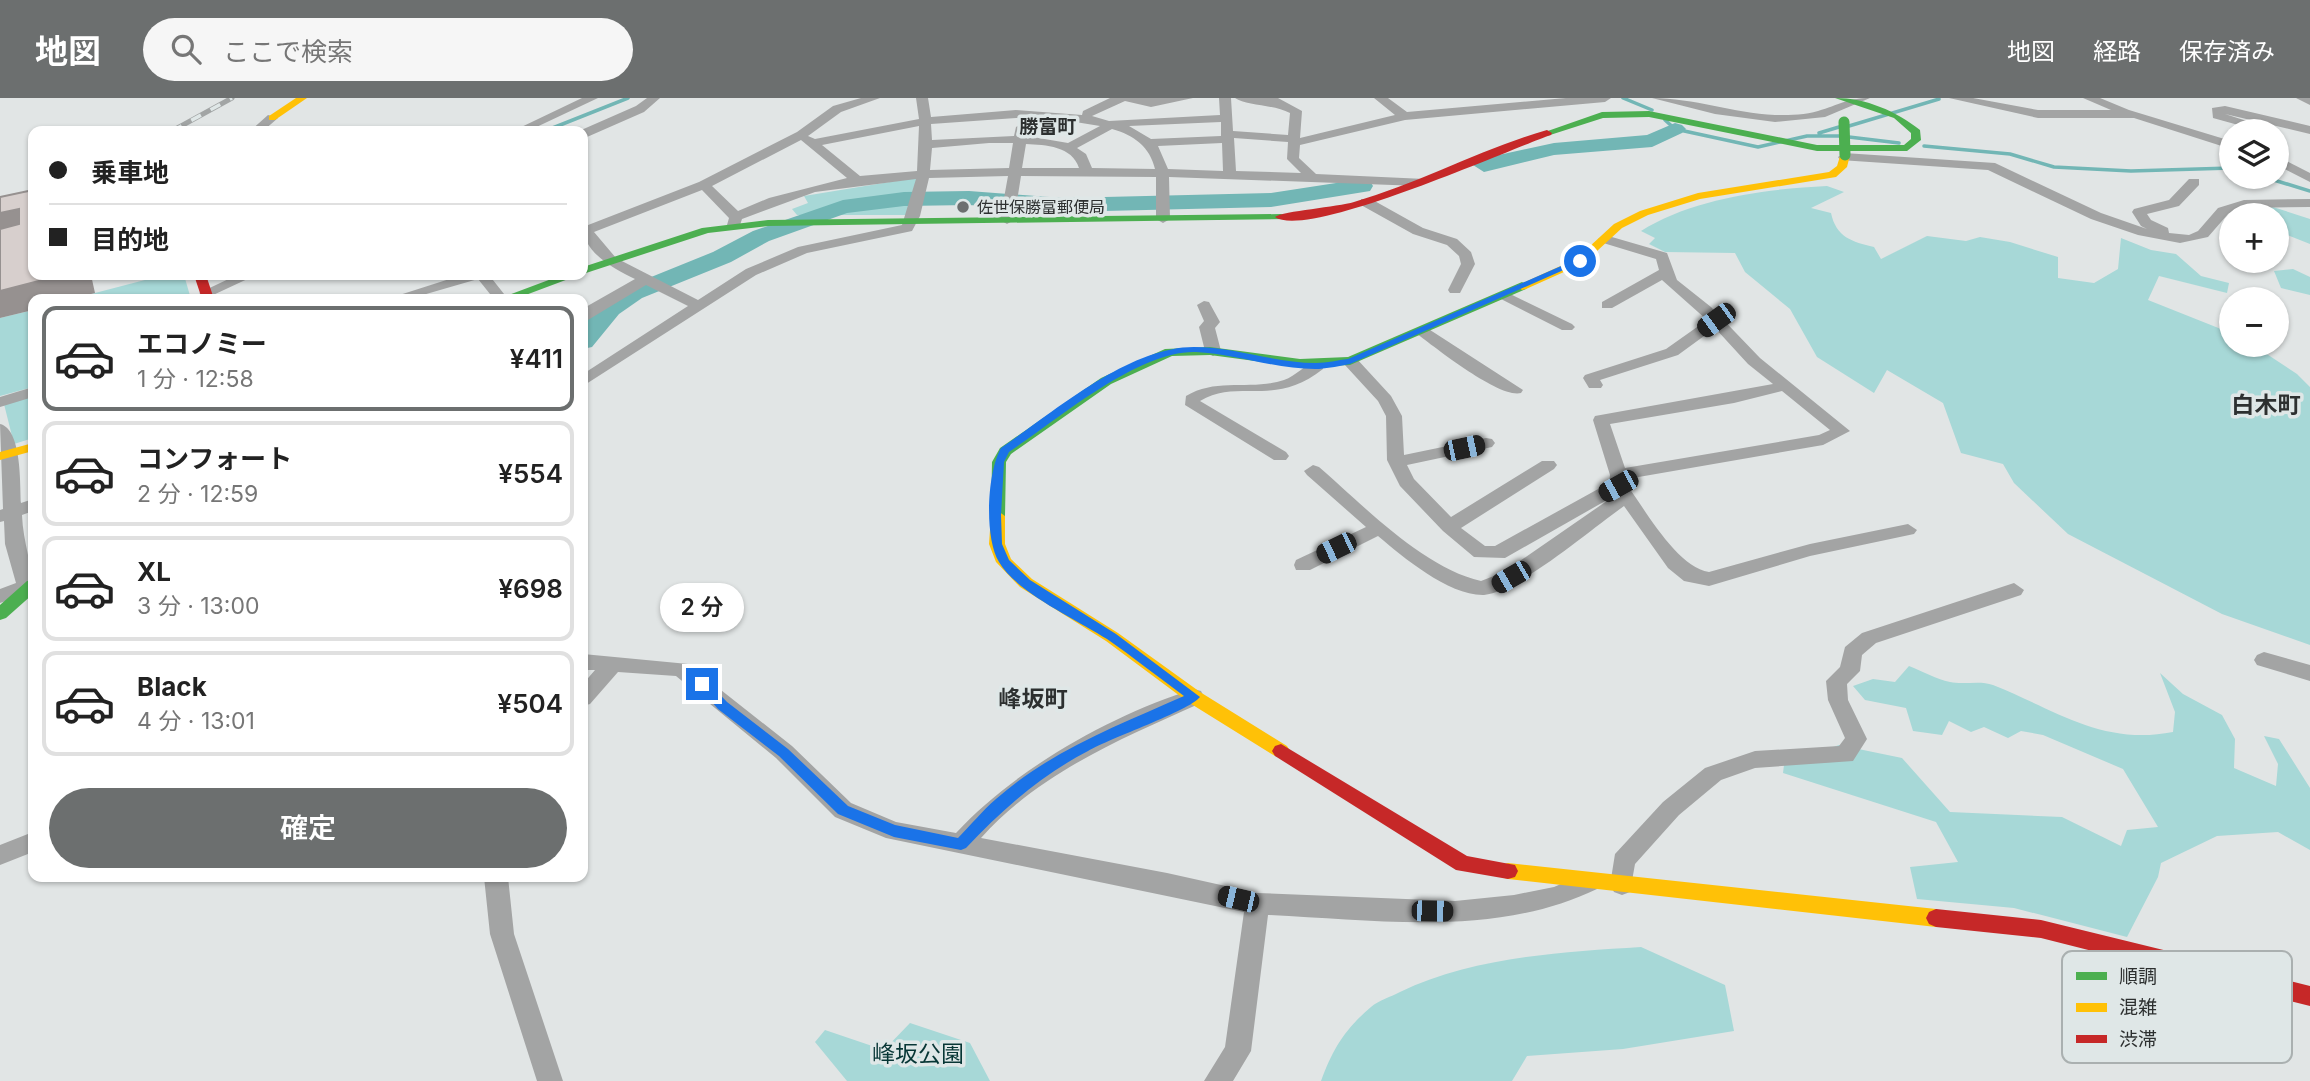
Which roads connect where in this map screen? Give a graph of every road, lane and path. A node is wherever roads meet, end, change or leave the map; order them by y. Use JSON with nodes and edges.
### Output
{"nodes":[{"id":1,"x":302,"y":98,"type":"edge"},
{"id":2,"x":592,"y":98,"type":"edge"},
{"id":3,"x":654,"y":98,"type":"edge"},
{"id":4,"x":874,"y":98,"type":"edge"},
{"id":5,"x":922,"y":98,"type":"edge"},
{"id":6,"x":1125,"y":98,"type":"edge"},
{"id":7,"x":1187,"y":98,"type":"edge"},
{"id":8,"x":1225,"y":98,"type":"edge"},
{"id":9,"x":1241,"y":98,"type":"edge"},
{"id":10,"x":1380,"y":98,"type":"edge"},
{"id":11,"x":1605,"y":98,"type":"edge"},
{"id":12,"x":1658,"y":98,"type":"edge"},
{"id":13,"x":1955,"y":98,"type":"edge"},
{"id":14,"x":2090,"y":98,"type":"edge"},
{"id":15,"x":2302,"y":98,"type":"edge"},
{"id":16,"x":1851,"y":99,"type":"edge"},
{"id":17,"x":2310,"y":101,"type":"edge"},
{"id":18,"x":1027,"y":103,"type":"edge"},
{"id":19,"x":1087,"y":114,"type":"junction"},
{"id":20,"x":2123,"y":115,"type":"junction"},
{"id":21,"x":1405,"y":116,"type":"junction"},
{"id":22,"x":272,"y":118,"type":"joint"},
{"id":23,"x":926,"y":118,"type":"junction"},
{"id":24,"x":1226,"y":118,"type":"junction"},
{"id":25,"x":2227,"y":119,"type":"edge"},
{"id":26,"x":2263,"y":119,"type":"edge"},
{"id":27,"x":1114,"y":123,"type":"junction"},
{"id":28,"x":2289,"y":125,"type":"edge"},
{"id":29,"x":262,"y":126,"type":"edge"},
{"id":30,"x":530,"y":126,"type":"edge"},
{"id":31,"x":2310,"y":130,"type":"edge"},
{"id":32,"x":588,"y":132,"type":"edge"},
{"id":33,"x":801,"y":135,"type":"junction"},
{"id":34,"x":1227,"y":137,"type":"junction"},
{"id":35,"x":2289,"y":137,"type":"edge"},
{"id":36,"x":1021,"y":139,"type":"junction"},
{"id":37,"x":1295,"y":141,"type":"junction"},
{"id":38,"x":2219,"y":141,"type":"edge"},
{"id":39,"x":814,"y":143,"type":"junction"},
{"id":40,"x":1147,"y":143,"type":"junction"},
{"id":41,"x":2310,"y":144,"type":"edge"},
{"id":42,"x":923,"y":145,"type":"junction"},
{"id":43,"x":1069,"y":148,"type":"junction"},
{"id":44,"x":1844,"y":156,"type":"junction"},
{"id":45,"x":2289,"y":167,"type":"edge"},
{"id":46,"x":1087,"y":172,"type":"junction"},
{"id":47,"x":1161,"y":172,"type":"junction"},
{"id":48,"x":924,"y":173,"type":"junction"},
{"id":49,"x":1016,"y":173,"type":"junction"},
{"id":50,"x":1230,"y":173,"type":"junction"},
{"id":51,"x":1312,"y":177,"type":"junction"},
{"id":52,"x":2310,"y":178,"type":"edge"},
{"id":53,"x":859,"y":181,"type":"junction"},
{"id":54,"x":1420,"y":182,"type":"junction"},
{"id":55,"x":2194,"y":182,"type":"dead end"},
{"id":56,"x":704,"y":185,"type":"junction"},
{"id":57,"x":1366,"y":202,"type":"junction"},
{"id":58,"x":2310,"y":203,"type":"edge"},
{"id":59,"x":1009,"y":207,"type":"junction"},
{"id":60,"x":1163,"y":208,"type":"junction"},
{"id":61,"x":735,"y":221,"type":"junction"},
{"id":62,"x":912,"y":221,"type":"junction"},
{"id":63,"x":588,"y":228,"type":"edge"},
{"id":64,"x":588,"y":234,"type":"edge"},
{"id":65,"x":1605,"y":239,"type":"junction"},
{"id":66,"x":2180,"y":239,"type":"junction"},
{"id":67,"x":611,"y":261,"type":"junction"},
{"id":68,"x":588,"y":269,"type":"edge"},
{"id":69,"x":1666,"y":272,"type":"junction"},
{"id":70,"x":646,"y":279,"type":"junction"},
{"id":71,"x":239,"y":280,"type":"edge"},
{"id":72,"x":462,"y":280,"type":"edge"},
{"id":73,"x":485,"y":280,"type":"edge"},
{"id":74,"x":558,"y":280,"type":"edge"},
{"id":75,"x":663,"y":287,"type":"joint"},
{"id":76,"x":1455,"y":289,"type":"dead end"},
{"id":77,"x":211,"y":294,"type":"edge"},
{"id":78,"x":412,"y":294,"type":"edge"},
{"id":79,"x":498,"y":294,"type":"edge"},
{"id":80,"x":518,"y":294,"type":"edge"},
{"id":81,"x":1504,"y":295,"type":"junction"},
{"id":82,"x":1204,"y":305,"type":"dead end"},
{"id":83,"x":1606,"y":305,"type":"dead end"},
{"id":84,"x":700,"y":307,"type":"junction"},
{"id":85,"x":588,"y":312,"type":"edge"},
{"id":86,"x":1716,"y":320,"type":"junction"},
{"id":87,"x":1567,"y":327,"type":"dead end"},
{"id":88,"x":1422,"y":331,"type":"junction"},
{"id":89,"x":1213,"y":351,"type":"junction"},
{"id":90,"x":588,"y":361,"type":"edge"},
{"id":91,"x":1350,"y":361,"type":"junction"},
{"id":92,"x":1317,"y":366,"type":"junction"},
{"id":93,"x":605,"y":368,"type":"junction"},
{"id":94,"x":588,"y":378,"type":"edge"},
{"id":95,"x":1595,"y":385,"type":"dead end"},
{"id":96,"x":1783,"y":386,"type":"junction"},
{"id":97,"x":1516,"y":390,"type":"dead end"},
{"id":98,"x":28,"y":394,"type":"edge"},
{"id":99,"x":0,"y":402,"type":"edge"},
{"id":100,"x":0,"y":429,"type":"edge"},
{"id":101,"x":1486,"y":443,"type":"dead end"},
{"id":102,"x":28,"y":448,"type":"edge"},
{"id":103,"x":5,"y":455,"type":"edge"},
{"id":104,"x":1280,"y":456,"type":"dead end"},
{"id":105,"x":1397,"y":462,"type":"junction"},
{"id":106,"x":1548,"y":465,"type":"dead end"},
{"id":107,"x":1313,"y":471,"type":"dead end"},
{"id":108,"x":1621,"y":486,"type":"junction"},
{"id":109,"x":28,"y":507,"type":"edge"},
{"id":110,"x":6,"y":514,"type":"edge"},
{"id":111,"x":1379,"y":527,"type":"junction"},
{"id":112,"x":1449,"y":527,"type":"junction"},
{"id":113,"x":1908,"y":530,"type":"dead end"},
{"id":114,"x":7,"y":548,"type":"edge"},
{"id":115,"x":1315,"y":564,"type":"dead end"},
{"id":116,"x":28,"y":583,"type":"edge"},
{"id":117,"x":28,"y":587,"type":"edge"},
{"id":118,"x":28,"y":588,"type":"edge"},
{"id":119,"x":2014,"y":590,"type":"dead end"},
{"id":120,"x":0,"y":596,"type":"edge"},
{"id":121,"x":0,"y":614,"type":"edge"},
{"id":122,"x":2264,"y":660,"type":"dead end"},
{"id":123,"x":588,"y":663,"type":"edge"},
{"id":124,"x":612,"y":665,"type":"junction"},
{"id":125,"x":2310,"y":673,"type":"edge"},
{"id":126,"x":588,"y":692,"type":"edge"},
{"id":127,"x":1194,"y":697,"type":"junction"},
{"id":128,"x":28,"y":844,"type":"edge"},
{"id":129,"x":961,"y":844,"type":"junction"},
{"id":130,"x":0,"y":855,"type":"edge"},
{"id":131,"x":1590,"y":881,"type":"junction"},
{"id":132,"x":497,"y":882,"type":"edge"},
{"id":133,"x":1622,"y":885,"type":"junction"},
{"id":134,"x":1257,"y":904,"type":"junction"},
{"id":135,"x":2129,"y":951,"type":"edge"},
{"id":136,"x":2292,"y":992,"type":"edge"},
{"id":137,"x":2310,"y":996,"type":"edge"},
{"id":138,"x":550,"y":1081,"type":"edge"},
{"id":139,"x":1217,"y":1081,"type":"edge"}],
"edges":[{"from":1,"to":22,"type":"street"},
{"from":2,"to":30,"type":"street"},
{"from":3,"to":32,"type":"street"},
{"from":4,"to":33,"type":"street"},
{"from":5,"to":23,"type":"street"},
{"from":6,"to":7,"type":"street"},
{"from":6,"to":19,"type":"street"},
{"from":8,"to":24,"type":"street"},
{"from":9,"to":37,"type":"street"},
{"from":10,"to":21,"type":"street"},
{"from":11,"to":21,"type":"street"},
{"from":12,"to":16,"type":"street"},
{"from":13,"to":20,"type":"street"},
{"from":14,"to":20,"type":"street"},
{"from":15,"to":17,"type":"street"},
{"from":16,"to":44,"type":"street","bridge":true},
{"from":16,"to":54,"type":"street"},
{"from":18,"to":19,"type":"street"},
{"from":18,"to":23,"type":"street"},
{"from":18,"to":36,"type":"street"},
{"from":19,"to":27,"type":"street"},
{"from":20,"to":38,"type":"street"},
{"from":21,"to":37,"type":"street"},
{"from":22,"to":29,"type":"street"},
{"from":23,"to":39,"type":"street"},
{"from":23,"to":42,"type":"street"},
{"from":24,"to":27,"type":"street"},
{"from":24,"to":34,"type":"street"},
{"from":25,"to":26,"type":"street"},
{"from":27,"to":40,"type":"street"},
{"from":27,"to":43,"type":"street"},
{"from":28,"to":31,"type":"street"},
{"from":33,"to":39,"type":"street"},
{"from":33,"to":56,"type":"street"},
{"from":34,"to":37,"type":"street"},
{"from":34,"to":40,"type":"street"},
{"from":34,"to":50,"type":"street"},
{"from":35,"to":41,"type":"street"},
{"from":36,"to":42,"type":"street"},
{"from":36,"to":43,"type":"street"},
{"from":36,"to":49,"type":"street"},
{"from":37,"to":51,"type":"street"},
{"from":39,"to":53,"type":"street"},
{"from":40,"to":47,"type":"street"},
{"from":42,"to":48,"type":"street"},
{"from":43,"to":46,"type":"street"},
{"from":44,"to":65,"type":"street"},
{"from":44,"to":66,"type":"street"},
{"from":45,"to":52,"type":"street"},
{"from":46,"to":47,"type":"street"},
{"from":46,"to":49,"type":"street"},
{"from":47,"to":50,"type":"street"},
{"from":47,"to":60,"type":"street"},
{"from":48,"to":49,"type":"street"},
{"from":48,"to":53,"type":"street"},
{"from":48,"to":62,"type":"street"},
{"from":49,"to":59,"type":"street"},
{"from":50,"to":51,"type":"street"},
{"from":51,"to":54,"type":"street"},
{"from":53,"to":61,"type":"street"},
{"from":54,"to":57,"type":"street"},
{"from":55,"to":66,"type":"street"},
{"from":56,"to":61,"type":"street"},
{"from":56,"to":63,"type":"street"},
{"from":57,"to":60,"type":"street"},
{"from":57,"to":76,"type":"street"},
{"from":58,"to":66,"type":"street"},
{"from":59,"to":60,"type":"street"},
{"from":59,"to":62,"type":"street"},
{"from":61,"to":62,"type":"street"},
{"from":61,"to":67,"type":"street"},
{"from":62,"to":84,"type":"street"},
{"from":64,"to":67,"type":"street"},
{"from":65,"to":69,"type":"street"},
{"from":65,"to":81,"type":"street"},
{"from":67,"to":68,"type":"street"},
{"from":67,"to":70,"type":"street"},
{"from":69,"to":83,"type":"street"},
{"from":69,"to":86,"type":"street"},
{"from":70,"to":75,"type":"street"},
{"from":70,"to":85,"type":"street"},
{"from":71,"to":77,"type":"street"},
{"from":72,"to":78,"type":"street"},
{"from":73,"to":79,"type":"street"},
{"from":74,"to":80,"type":"street"},
{"from":75,"to":84,"type":"street"},
{"from":81,"to":87,"type":"street"},
{"from":81,"to":88,"type":"street"},
{"from":82,"to":89,"type":"street"},
{"from":84,"to":93,"type":"street"},
{"from":86,"to":95,"type":"street"},
{"from":86,"to":96,"type":"street"},
{"from":88,"to":91,"type":"street"},
{"from":88,"to":97,"type":"street"},
{"from":89,"to":92,"type":"street"},
{"from":89,"to":127,"type":"street"},
{"from":90,"to":93,"type":"street"},
{"from":91,"to":92,"type":"street"},
{"from":91,"to":105,"type":"street"},
{"from":92,"to":104,"type":"street"},
{"from":93,"to":94,"type":"street"},
{"from":96,"to":108,"type":"street"},
{"from":96,"to":108,"type":"street"},
{"from":98,"to":99,"type":"street"},
{"from":100,"to":103,"type":"street"},
{"from":101,"to":105,"type":"street"},
{"from":102,"to":103,"type":"street"},
{"from":103,"to":110,"type":"street"},
{"from":105,"to":112,"type":"street"},
{"from":106,"to":112,"type":"street"},
{"from":107,"to":111,"type":"street"},
{"from":108,"to":111,"type":"street"},
{"from":108,"to":112,"type":"street"},
{"from":108,"to":113,"type":"street"},
{"from":109,"to":110,"type":"street"},
{"from":110,"to":114,"type":"street"},
{"from":111,"to":115,"type":"street"},
{"from":114,"to":116,"type":"street"},
{"from":117,"to":120,"type":"street"},
{"from":118,"to":121,"type":"street"},
{"from":119,"to":133,"type":"street"},
{"from":122,"to":125,"type":"street"},
{"from":123,"to":124,"type":"street"},
{"from":124,"to":126,"type":"street"},
{"from":124,"to":129,"type":"street"},
{"from":127,"to":129,"type":"street"},
{"from":127,"to":131,"type":"street"},
{"from":128,"to":130,"type":"street"},
{"from":129,"to":134,"type":"street"},
{"from":131,"to":133,"type":"street"},
{"from":131,"to":134,"type":"street"},
{"from":132,"to":138,"type":"street"},
{"from":133,"to":135,"type":"street"},
{"from":134,"to":139,"type":"street"},
{"from":136,"to":137,"type":"street"}]}
